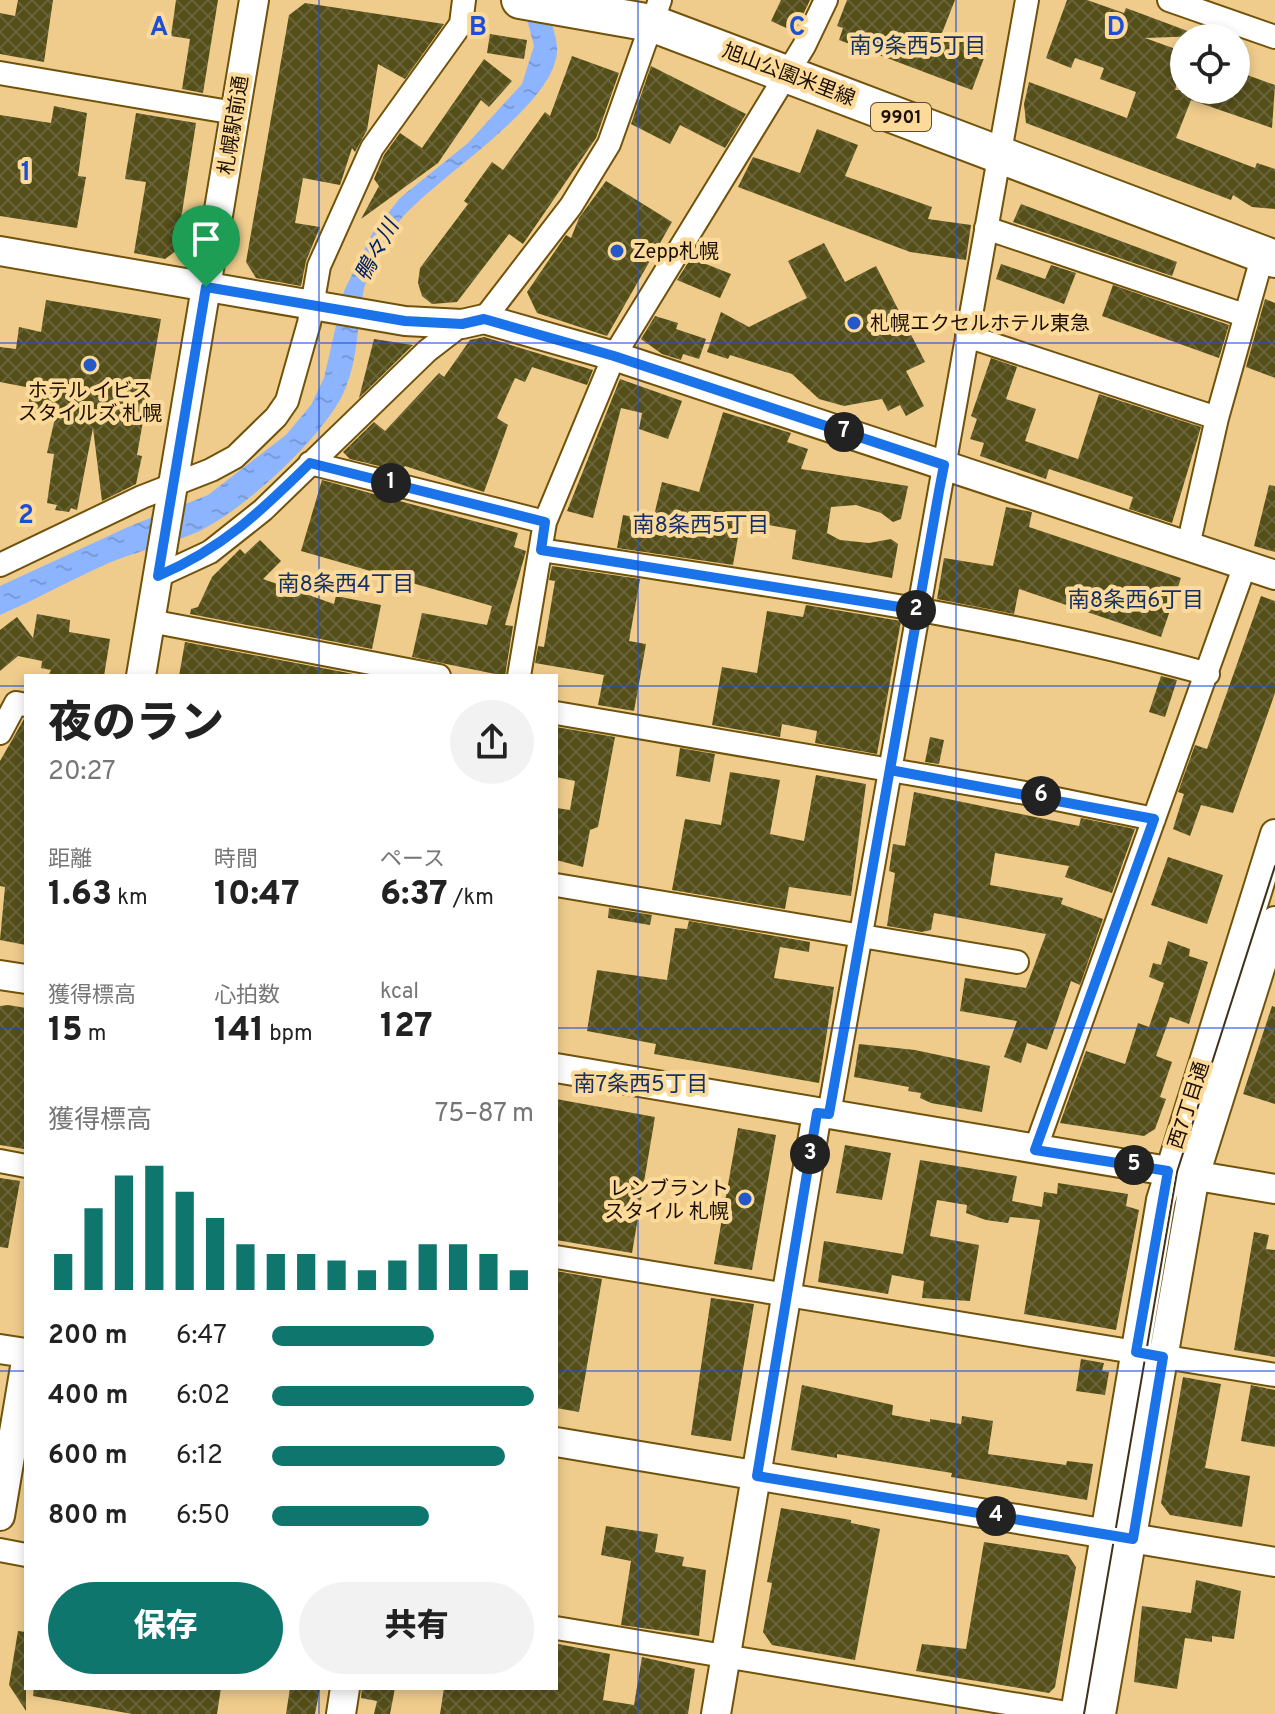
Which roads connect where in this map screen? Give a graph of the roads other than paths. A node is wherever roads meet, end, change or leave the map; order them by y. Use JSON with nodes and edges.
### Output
{"nodes":[{"id":1,"x":254,"y":0,"type":"edge"},
{"id":2,"x":464,"y":0,"type":"edge"},
{"id":3,"x":520,"y":0,"type":"edge"},
{"id":4,"x":826,"y":0,"type":"edge"},
{"id":5,"x":1027,"y":0,"type":"edge"},
{"id":6,"x":1169,"y":0,"type":"edge"},
{"id":7,"x":656,"y":11,"type":"edge"},
{"id":8,"x":1275,"y":37,"type":"edge"},
{"id":9,"x":0,"y":73,"type":"edge"},
{"id":10,"x":787,"y":73,"type":"junction"},
{"id":11,"x":235,"y":113,"type":"junction"},
{"id":12,"x":999,"y":154,"type":"junction"},
{"id":13,"x":986,"y":228,"type":"junction"},
{"id":14,"x":0,"y":251,"type":"edge"},
{"id":15,"x":1269,"y":256,"type":"edge"},
{"id":16,"x":206,"y":287,"type":"junction"},
{"id":17,"x":338,"y":310,"type":"junction"},
{"id":18,"x":1244,"y":315,"type":"junction"},
{"id":19,"x":473,"y":321,"type":"junction"},
{"id":20,"x":967,"y":336,"type":"junction"},
{"id":21,"x":614,"y":356,"type":"junction"},
{"id":22,"x":1217,"y":418,"type":"junction"},
{"id":23,"x":310,"y":463,"type":"junction"},
{"id":24,"x":944,"y":465,"type":"junction"},
{"id":25,"x":173,"y":484,"type":"junction"},
{"id":26,"x":545,"y":522,"type":"junction"},
{"id":27,"x":1188,"y":546,"type":"junction"},
{"id":28,"x":541,"y":550,"type":"junction"},
{"id":29,"x":0,"y":565,"type":"edge"},
{"id":30,"x":1245,"y":565,"type":"junction"},
{"id":31,"x":1275,"y":575,"type":"edge"},
{"id":32,"x":158,"y":576,"type":"junction"},
{"id":33,"x":918,"y":610,"type":"junction"},
{"id":34,"x":150,"y":621,"type":"junction"},
{"id":35,"x":141,"y":674,"type":"edge"},
{"id":36,"x":428,"y":674,"type":"edge"},
{"id":37,"x":519,"y":674,"type":"edge"},
{"id":38,"x":1208,"y":674,"type":"junction"},
{"id":39,"x":24,"y":705,"type":"edge"},
{"id":40,"x":558,"y":713,"type":"edge"},
{"id":41,"x":0,"y":733,"type":"edge"},
{"id":42,"x":890,"y":770,"type":"junction"},
{"id":43,"x":1154,"y":819,"type":"junction"},
{"id":44,"x":1275,"y":834,"type":"edge"},
{"id":45,"x":558,"y":885,"type":"edge"},
{"id":46,"x":1275,"y":921,"type":"edge"},
{"id":47,"x":861,"y":935,"type":"junction"},
{"id":48,"x":1017,"y":962,"type":"dead end"},
{"id":49,"x":0,"y":975,"type":"edge"},
{"id":50,"x":24,"y":979,"type":"edge"},
{"id":51,"x":558,"y":1068,"type":"edge"},
{"id":52,"x":823,"y":1113,"type":"junction"},
{"id":53,"x":1035,"y":1150,"type":"junction"},
{"id":54,"x":0,"y":1161,"type":"edge"},
{"id":55,"x":24,"y":1166,"type":"edge"},
{"id":56,"x":1181,"y":1173,"type":"junction"},
{"id":57,"x":1275,"y":1189,"type":"edge"},
{"id":58,"x":558,"y":1257,"type":"edge"},
{"id":59,"x":787,"y":1295,"type":"junction"},
{"id":60,"x":0,"y":1349,"type":"edge"},
{"id":61,"x":24,"y":1353,"type":"edge"},
{"id":62,"x":1149,"y":1354,"type":"junction"},
{"id":63,"x":1275,"y":1375,"type":"edge"},
{"id":64,"x":24,"y":1388,"type":"edge"},
{"id":65,"x":22,"y":1414,"type":"edge"},
{"id":66,"x":558,"y":1442,"type":"edge"},
{"id":67,"x":757,"y":1476,"type":"junction"},
{"id":68,"x":0,"y":1516,"type":"edge"},
{"id":69,"x":1105,"y":1534,"type":"junction"},
{"id":70,"x":1133,"y":1539,"type":"junction"},
{"id":71,"x":0,"y":1550,"type":"edge"},
{"id":72,"x":24,"y":1555,"type":"edge"},
{"id":73,"x":1275,"y":1562,"type":"edge"},
{"id":74,"x":558,"y":1628,"type":"edge"},
{"id":75,"x":725,"y":1656,"type":"junction"},
{"id":76,"x":345,"y":1690,"type":"edge"},
{"id":77,"x":341,"y":1714,"type":"edge"},
{"id":78,"x":716,"y":1714,"type":"edge"},
{"id":79,"x":1074,"y":1714,"type":"edge"},
{"id":80,"x":1101,"y":1714,"type":"edge"}],
"edges":[{"from":1,"to":11,"type":"street","name":"札幌駅前通"},
{"from":2,"to":17,"type":"street"},
{"from":3,"to":7,"type":"main road","name":"旭山公園米里線","number":"9901"},
{"from":4,"to":10,"type":"street"},
{"from":5,"to":12,"type":"street"},
{"from":6,"to":8,"type":"street"},
{"from":7,"to":10,"type":"main road","name":"旭山公園米里線","number":"9901"},
{"from":7,"to":19,"type":"street"},
{"from":9,"to":11,"type":"street"},
{"from":10,"to":12,"type":"main road","name":"旭山公園米里線","number":"9901"},
{"from":10,"to":21,"type":"street"},
{"from":11,"to":16,"type":"street","name":"札幌駅前通"},
{"from":12,"to":13,"type":"street"},
{"from":12,"to":15,"type":"main road","name":"旭山公園米里線","number":"9901"},
{"from":13,"to":18,"type":"street"},
{"from":13,"to":20,"type":"street"},
{"from":14,"to":16,"type":"street"},
{"from":15,"to":18,"type":"street"},
{"from":16,"to":17,"type":"street"},
{"from":16,"to":25,"type":"street","name":"札幌駅前通"},
{"from":17,"to":19,"type":"street"},
{"from":17,"to":25,"type":"street"},
{"from":18,"to":22,"type":"street"},
{"from":19,"to":21,"type":"street"},
{"from":19,"to":23,"type":"street"},
{"from":20,"to":22,"type":"street"},
{"from":20,"to":24,"type":"street"},
{"from":21,"to":24,"type":"street"},
{"from":21,"to":26,"type":"street"},
{"from":22,"to":27,"type":"street"},
{"from":23,"to":26,"type":"street"},
{"from":23,"to":32,"type":"street"},
{"from":24,"to":27,"type":"street"},
{"from":24,"to":33,"type":"street"},
{"from":25,"to":29,"type":"street"},
{"from":25,"to":32,"type":"street","name":"札幌駅前通"},
{"from":26,"to":28,"type":"street"},
{"from":27,"to":30,"type":"street"},
{"from":28,"to":33,"type":"street"},
{"from":28,"to":37,"type":"street"},
{"from":30,"to":31,"type":"street"},
{"from":30,"to":38,"type":"street"},
{"from":32,"to":34,"type":"street","name":"札幌駅前通"},
{"from":33,"to":38,"type":"street"},
{"from":33,"to":42,"type":"street"},
{"from":34,"to":35,"type":"street","name":"札幌駅前通"},
{"from":34,"to":36,"type":"street"},
{"from":38,"to":43,"type":"street"},
{"from":39,"to":41,"type":"street"},
{"from":40,"to":42,"type":"street"},
{"from":42,"to":43,"type":"street"},
{"from":42,"to":47,"type":"street"},
{"from":43,"to":53,"type":"street"},
{"from":44,"to":56,"type":"street","name":"西7丁目通"},
{"from":45,"to":47,"type":"street"},
{"from":46,"to":56,"type":"street","name":"西7丁目通"},
{"from":47,"to":48,"type":"street"},
{"from":47,"to":52,"type":"street"},
{"from":49,"to":50,"type":"street"},
{"from":51,"to":52,"type":"street"},
{"from":52,"to":53,"type":"street"},
{"from":52,"to":59,"type":"street"},
{"from":53,"to":56,"type":"street"},
{"from":54,"to":55,"type":"street"},
{"from":56,"to":57,"type":"street"},
{"from":56,"to":62,"type":"street","name":"西7丁目通"},
{"from":58,"to":59,"type":"street"},
{"from":59,"to":62,"type":"street"},
{"from":59,"to":67,"type":"street"},
{"from":60,"to":61,"type":"street"},
{"from":62,"to":63,"type":"street"},
{"from":62,"to":69,"type":"street","name":"西7丁目通"},
{"from":62,"to":70,"type":"street","name":"西7丁目通"},
{"from":64,"to":65,"type":"street"},
{"from":65,"to":68,"type":"street"},
{"from":66,"to":67,"type":"street"},
{"from":67,"to":69,"type":"street"},
{"from":67,"to":75,"type":"street"},
{"from":69,"to":70,"type":"street"},
{"from":69,"to":79,"type":"street","name":"西7丁目通"},
{"from":70,"to":73,"type":"street"},
{"from":70,"to":80,"type":"street","name":"西7丁目通"},
{"from":71,"to":72,"type":"street"},
{"from":74,"to":75,"type":"street"},
{"from":75,"to":78,"type":"street"},
{"from":75,"to":79,"type":"street"},
{"from":76,"to":77,"type":"street"}]}
